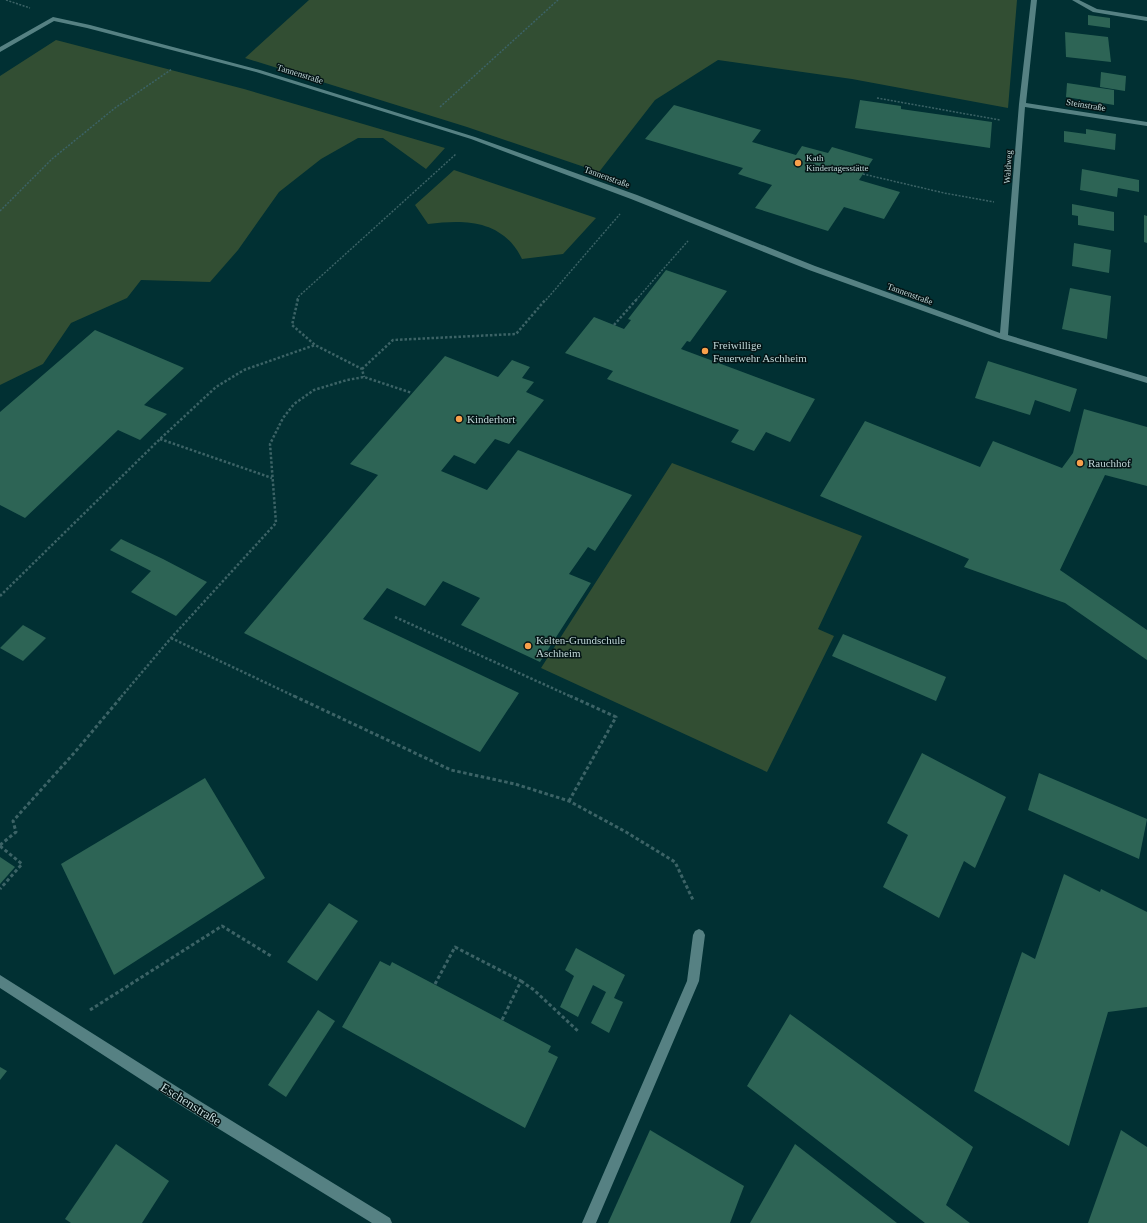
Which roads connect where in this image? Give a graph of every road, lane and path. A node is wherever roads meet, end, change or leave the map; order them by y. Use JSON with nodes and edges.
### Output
{"nodes":[{"id":1,"x":558,"y":0,"type":"edge"},
{"id":2,"x":1034,"y":0,"type":"edge"},
{"id":3,"x":1076,"y":0,"type":"edge"},
{"id":4,"x":1147,"y":19,"type":"edge"},
{"id":5,"x":0,"y":50,"type":"edge"},
{"id":6,"x":173,"y":68,"type":"dead end"},
{"id":7,"x":877,"y":98,"type":"dead end"},
{"id":8,"x":1022,"y":104,"type":"junction"},
{"id":9,"x":424,"y":122,"type":"junction"},
{"id":10,"x":1020,"y":123,"type":"junction"},
{"id":11,"x":1147,"y":124,"type":"edge"},
{"id":12,"x":473,"y":138,"type":"junction"},
{"id":13,"x":863,"y":174,"type":"dead end"},
{"id":14,"x":634,"y":197,"type":"junction"},
{"id":15,"x":1014,"y":205,"type":"junction"},
{"id":16,"x":0,"y":211,"type":"edge"},
{"id":17,"x":702,"y":224,"type":"junction"},
{"id":18,"x":614,"y":325,"type":"dead end"},
{"id":19,"x":1004,"y":337,"type":"junction"},
{"id":20,"x":315,"y":345,"type":"junction"},
{"id":21,"x":362,"y":369,"type":"junction"},
{"id":22,"x":364,"y":377,"type":"junction"},
{"id":23,"x":1147,"y":380,"type":"edge"},
{"id":24,"x":412,"y":393,"type":"dead end"},
{"id":25,"x":160,"y":439,"type":"junction"},
{"id":26,"x":272,"y":478,"type":"junction"},
{"id":27,"x":0,"y":596,"type":"edge"},
{"id":28,"x":395,"y":617,"type":"dead end"},
{"id":29,"x":171,"y":638,"type":"junction"},
{"id":30,"x":569,"y":801,"type":"junction"},
{"id":31,"x":0,"y":846,"type":"edge"},
{"id":32,"x":0,"y":889,"type":"edge"},
{"id":33,"x":693,"y":900,"type":"dead end"},
{"id":34,"x":699,"y":934,"type":"dead end"},
{"id":35,"x":271,"y":956,"type":"dead end"},
{"id":36,"x":0,"y":981,"type":"edge"},
{"id":37,"x":521,"y":981,"type":"junction"},
{"id":38,"x":435,"y":984,"type":"dead end"},
{"id":39,"x":502,"y":1020,"type":"dead end"},
{"id":40,"x":68,"y":1024,"type":"junction"},
{"id":41,"x":579,"y":1032,"type":"dead end"},
{"id":42,"x":385,"y":1223,"type":"edge"},
{"id":43,"x":589,"y":1223,"type":"edge"}],
"edges":[{"from":1,"to":9,"type":"path"},
{"from":2,"to":8,"type":"street","name":"Waldweg"},
{"from":3,"to":4,"type":"street"},
{"from":5,"to":9,"type":"street","name":"Tannenstraße"},
{"from":6,"to":16,"type":"path"},
{"from":7,"to":10,"type":"path"},
{"from":8,"to":10,"type":"street","name":"Waldweg"},
{"from":8,"to":11,"type":"street","name":"Steinstraße"},
{"from":9,"to":12,"type":"street","name":"Tannenstraße"},
{"from":10,"to":15,"type":"street","name":"Waldweg"},
{"from":12,"to":14,"type":"street","name":"Tannenstraße"},
{"from":12,"to":20,"type":"path"},
{"from":13,"to":15,"type":"path"},
{"from":14,"to":17,"type":"street","name":"Tannenstraße"},
{"from":14,"to":21,"type":"path"},
{"from":15,"to":19,"type":"street","name":"Waldweg"},
{"from":17,"to":18,"type":"path"},
{"from":17,"to":19,"type":"street","name":"Tannenstraße"},
{"from":19,"to":23,"type":"street","name":"Tannenstraße"},
{"from":20,"to":21,"type":"path"},
{"from":20,"to":25,"type":"path"},
{"from":21,"to":22,"type":"path"},
{"from":22,"to":24,"type":"path"},
{"from":22,"to":26,"type":"path"},
{"from":25,"to":26,"type":"path"},
{"from":25,"to":27,"type":"path"},
{"from":26,"to":29,"type":"path"},
{"from":28,"to":30,"type":"path"},
{"from":29,"to":30,"type":"path"},
{"from":29,"to":31,"type":"path"},
{"from":30,"to":33,"type":"path"},
{"from":31,"to":32,"type":"path"},
{"from":34,"to":43,"type":"street"},
{"from":35,"to":40,"type":"path"},
{"from":36,"to":40,"type":"street","name":"Eschenstraße"},
{"from":37,"to":38,"type":"path"},
{"from":37,"to":39,"type":"path"},
{"from":37,"to":41,"type":"path"},
{"from":40,"to":42,"type":"street","name":"Eschenstraße"}]}
